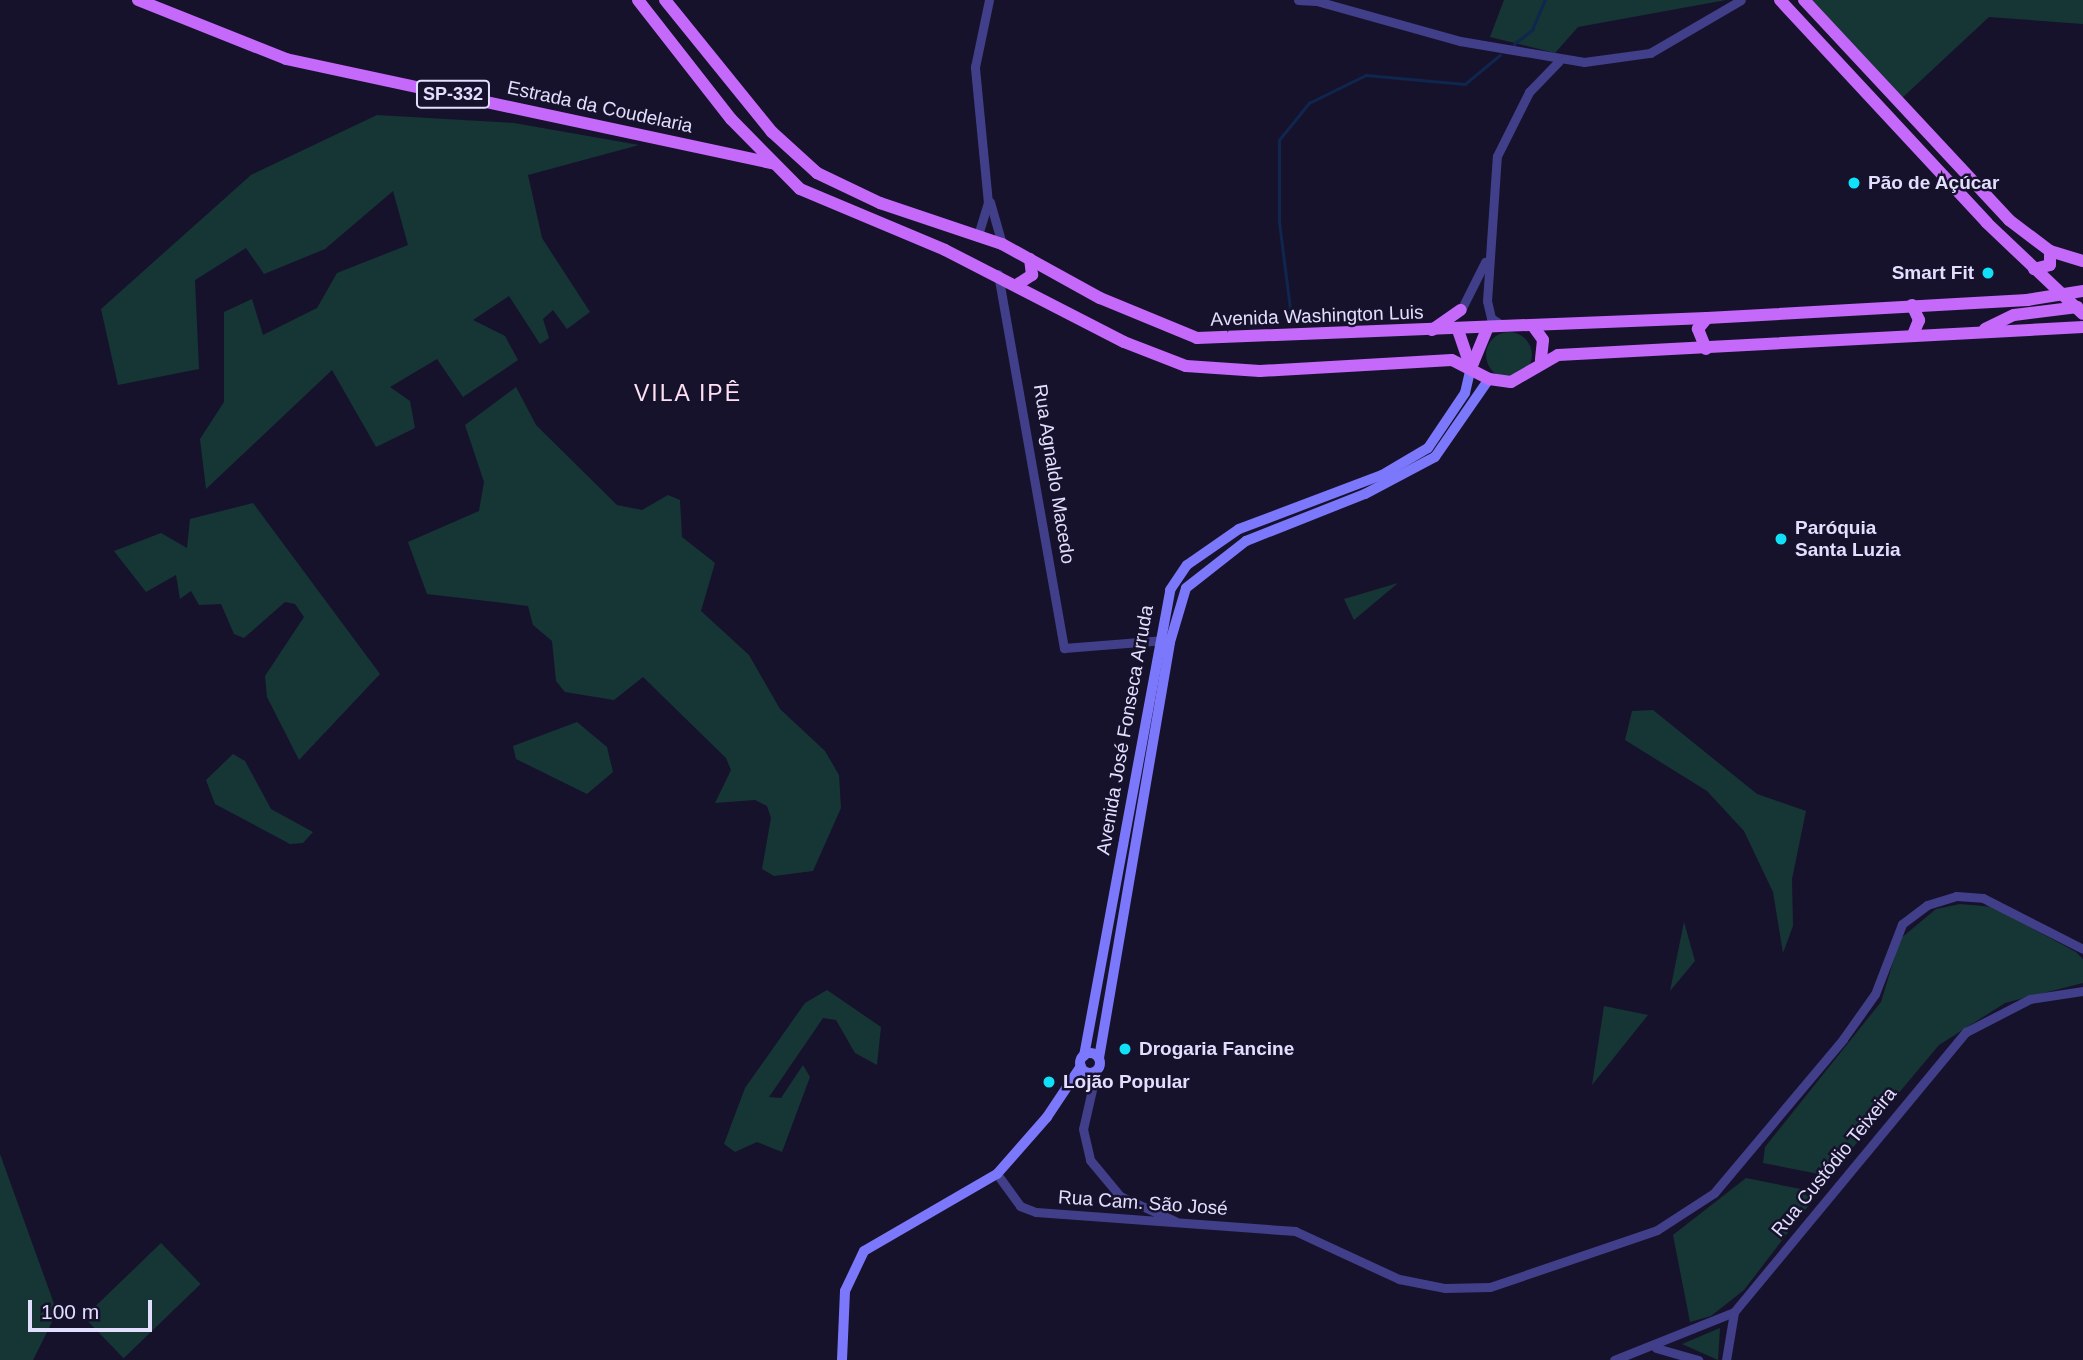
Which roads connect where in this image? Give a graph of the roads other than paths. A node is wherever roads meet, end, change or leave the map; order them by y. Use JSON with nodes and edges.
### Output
{"nodes":[{"id":1,"x":138,"y":0,"type":"edge"},
{"id":2,"x":638,"y":0,"type":"edge"},
{"id":3,"x":665,"y":0,"type":"edge"},
{"id":4,"x":989,"y":0,"type":"edge"},
{"id":5,"x":1298,"y":0,"type":"edge"},
{"id":6,"x":1741,"y":0,"type":"edge"},
{"id":7,"x":1780,"y":0,"type":"edge"},
{"id":8,"x":1804,"y":0,"type":"edge"},
{"id":9,"x":1314,"y":1,"type":"edge"},
{"id":10,"x":1559,"y":61,"type":"junction"},
{"id":11,"x":753,"y":142,"type":"junction"},
{"id":12,"x":735,"y":155,"type":"junction"},
{"id":13,"x":774,"y":164,"type":"junction"},
{"id":14,"x":817,"y":173,"type":"junction"},
{"id":15,"x":987,"y":193,"type":"junction"},
{"id":16,"x":978,"y":235,"type":"junction"},
{"id":17,"x":1002,"y":244,"type":"junction"},
{"id":18,"x":1489,"y":251,"type":"junction"},
{"id":19,"x":2050,"y":251,"type":"junction"},
{"id":20,"x":1030,"y":259,"type":"junction"},
{"id":21,"x":2083,"y":261,"type":"edge"},
{"id":22,"x":2035,"y":271,"type":"junction"},
{"id":23,"x":998,"y":274,"type":"junction"},
{"id":24,"x":1018,"y":284,"type":"junction"},
{"id":25,"x":2083,"y":291,"type":"edge"},
{"id":26,"x":2059,"y":294,"type":"junction"},
{"id":27,"x":2027,"y":300,"type":"junction"},
{"id":28,"x":1912,"y":305,"type":"junction"},
{"id":29,"x":1004,"y":307,"type":"junction"},
{"id":30,"x":2080,"y":309,"type":"edge"},
{"id":31,"x":1461,"y":310,"type":"joint"},
{"id":32,"x":1707,"y":318,"type":"junction"},
{"id":33,"x":1533,"y":326,"type":"junction"},
{"id":34,"x":1510,"y":327,"type":"junction"},
{"id":35,"x":2083,"y":327,"type":"edge"},
{"id":36,"x":1486,"y":329,"type":"junction"},
{"id":37,"x":1458,"y":330,"type":"junction"},
{"id":38,"x":1429,"y":331,"type":"junction"},
{"id":39,"x":1982,"y":331,"type":"junction"},
{"id":40,"x":1913,"y":335,"type":"junction"},
{"id":41,"x":1706,"y":349,"type":"junction"},
{"id":42,"x":1541,"y":360,"type":"junction"},
{"id":43,"x":1471,"y":368,"type":"junction"},
{"id":44,"x":1489,"y":379,"type":"junction"},
{"id":45,"x":1165,"y":640,"type":"junction"},
{"id":46,"x":2083,"y":949,"type":"edge"},
{"id":47,"x":2083,"y":991,"type":"edge"},
{"id":48,"x":1099,"y":1058,"type":"junction"},
{"id":49,"x":1082,"y":1061,"type":"junction"},
{"id":50,"x":1093,"y":1072,"type":"junction"},
{"id":51,"x":1068,"y":1089,"type":"junction"},
{"id":52,"x":997,"y":1174,"type":"junction"},
{"id":53,"x":1138,"y":1206,"type":"junction"},
{"id":54,"x":1133,"y":1221,"type":"junction"},
{"id":55,"x":1183,"y":1224,"type":"junction"},
{"id":56,"x":1734,"y":1312,"type":"junction"},
{"id":57,"x":1647,"y":1348,"type":"junction"},
{"id":58,"x":842,"y":1360,"type":"edge"},
{"id":59,"x":1614,"y":1360,"type":"edge"},
{"id":60,"x":1698,"y":1360,"type":"edge"},
{"id":61,"x":1726,"y":1360,"type":"edge"}],
"edges":[{"from":1,"to":12,"type":"main road","name":"Estrada da Coudelaria","number":"SP-332"},
{"from":2,"to":11,"type":"main road"},
{"from":3,"to":14,"type":"main road","name":"Avenida Washington Luis"},
{"from":4,"to":15,"type":"street"},
{"from":5,"to":9,"type":"street"},
{"from":6,"to":10,"type":"street"},
{"from":7,"to":22,"type":"main road"},
{"from":8,"to":19,"type":"main road"},
{"from":9,"to":10,"type":"street"},
{"from":10,"to":18,"type":"street"},
{"from":11,"to":12,"type":"main road"},
{"from":11,"to":13,"type":"main road"},
{"from":12,"to":13,"type":"main road","name":"Estrada da Coudelaria","number":"SP-332"},
{"from":13,"to":14,"type":"main road","name":"Estrada da Coudelaria"},
{"from":13,"to":23,"type":"main road"},
{"from":14,"to":16,"type":"main road","name":"Avenida Washington Luis"},
{"from":15,"to":16,"type":"street"},
{"from":15,"to":17,"type":"street"},
{"from":16,"to":17,"type":"main road","name":"Avenida Washington Luis"},
{"from":17,"to":20,"type":"main road","name":"Avenida Washington Luis"},
{"from":18,"to":31,"type":"street"},
{"from":18,"to":34,"type":"street"},
{"from":19,"to":21,"type":"main road"},
{"from":19,"to":22,"type":"main road"},
{"from":20,"to":24,"type":"main road"},
{"from":20,"to":38,"type":"main road","name":"Avenida Washington Luis"},
{"from":22,"to":26,"type":"main road"},
{"from":22,"to":27,"type":"main road"},
{"from":23,"to":24,"type":"main road"},
{"from":23,"to":29,"type":"street","name":"Rua Agnaldo Macedo"},
{"from":24,"to":29,"type":"street"},
{"from":24,"to":43,"type":"main road"},
{"from":25,"to":26,"type":"main road","name":"Avenida Washington Luis"},
{"from":26,"to":27,"type":"main road","name":"Avenida Washington Luis"},
{"from":26,"to":30,"type":"main road"},
{"from":27,"to":28,"type":"main road","name":"Avenida Washington Luis"},
{"from":28,"to":32,"type":"main road","name":"Avenida Washington Luis"},
{"from":28,"to":40,"type":"main road"},
{"from":29,"to":45,"type":"street","name":"Rua Agnaldo Macedo"},
{"from":30,"to":39,"type":"main road"},
{"from":31,"to":38,"type":"main road"},
{"from":32,"to":33,"type":"main road","name":"Avenida Washington Luis"},
{"from":32,"to":41,"type":"main road"},
{"from":33,"to":34,"type":"main road","name":"Avenida Washington Luis"},
{"from":33,"to":42,"type":"main road"},
{"from":34,"to":36,"type":"main road","name":"Avenida Washington Luis"},
{"from":35,"to":39,"type":"main road"},
{"from":36,"to":37,"type":"main road","name":"Avenida Washington Luis"},
{"from":36,"to":43,"type":"main road"},
{"from":37,"to":38,"type":"main road","name":"Avenida Washington Luis"},
{"from":37,"to":43,"type":"main road"},
{"from":39,"to":40,"type":"main road"},
{"from":40,"to":41,"type":"main road"},
{"from":41,"to":42,"type":"main road"},
{"from":42,"to":44,"type":"main road"},
{"from":43,"to":44,"type":"main road"},
{"from":43,"to":45,"type":"main road","name":"Avenida José Fonseca Arruda"},
{"from":44,"to":45,"type":"main road","name":"Avenida José Fonseca Arruda"},
{"from":45,"to":48,"type":"main road","name":"Avenida José Fonseca Arruda"},
{"from":45,"to":49,"type":"main road","name":"Avenida José Fonseca Arruda"},
{"from":46,"to":55,"type":"street","name":"Rua Cam. São José"},
{"from":47,"to":56,"type":"street","name":"Rua Custódio Teixeira"},
{"from":48,"to":49,"type":"main road"},
{"from":48,"to":50,"type":"main road","name":"Avenida José Fonseca Arruda"},
{"from":49,"to":50,"type":"main road"},
{"from":49,"to":51,"type":"main road","name":"Avenida José Fonseca Arruda"},
{"from":50,"to":51,"type":"main road"},
{"from":50,"to":53,"type":"street"},
{"from":51,"to":52,"type":"main road"},
{"from":52,"to":54,"type":"street","name":"Rua Cam. São José"},
{"from":52,"to":58,"type":"main road"},
{"from":53,"to":54,"type":"street"},
{"from":53,"to":55,"type":"street"},
{"from":54,"to":55,"type":"street","name":"Rua Cam. São José"},
{"from":56,"to":57,"type":"street","name":"Rua Custódio Teixeira"},
{"from":56,"to":61,"type":"street"},
{"from":57,"to":59,"type":"street","name":"Rua Custódio Teixeira"},
{"from":57,"to":60,"type":"street"}]}
